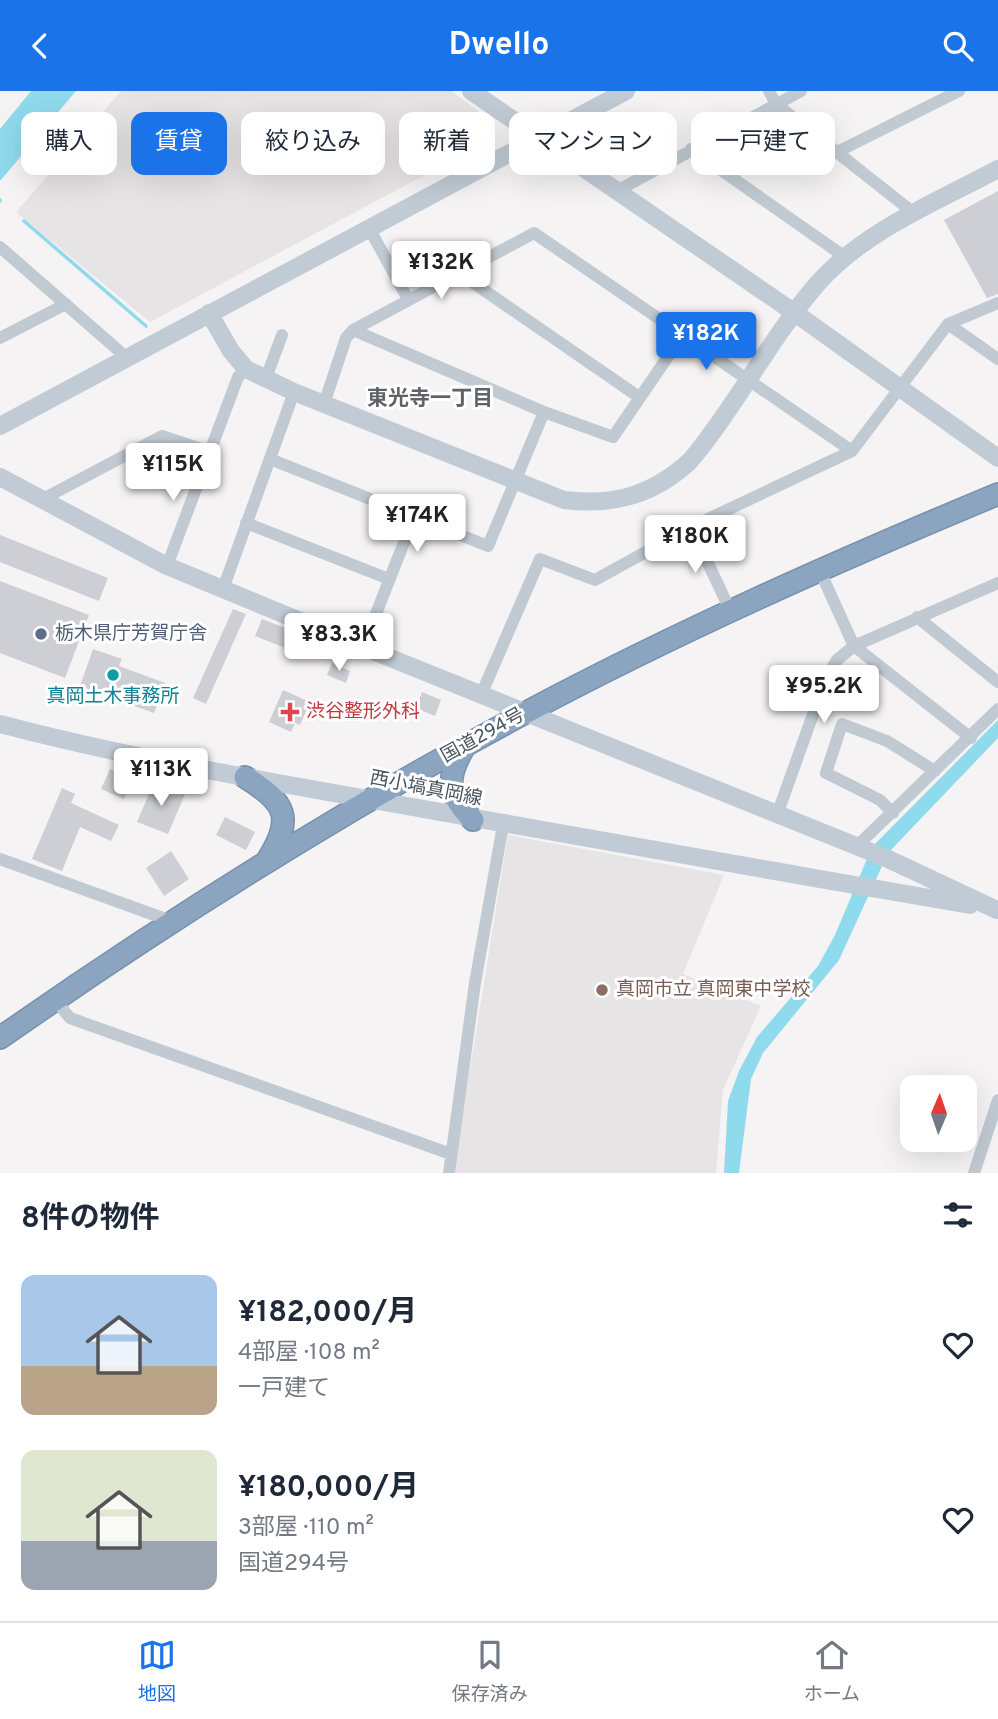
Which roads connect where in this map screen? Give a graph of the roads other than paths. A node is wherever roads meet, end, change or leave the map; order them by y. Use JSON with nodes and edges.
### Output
{"nodes":[{"id":1,"x":471,"y":91,"type":"edge"},
{"id":2,"x":626,"y":91,"type":"edge"},
{"id":3,"x":769,"y":91,"type":"edge"},
{"id":4,"x":801,"y":91,"type":"edge"},
{"id":5,"x":959,"y":91,"type":"edge"},
{"id":6,"x":776,"y":104,"type":"junction"},
{"id":7,"x":588,"y":112,"type":"edge"},
{"id":8,"x":761,"y":112,"type":"edge"},
{"id":9,"x":786,"y":112,"type":"edge"},
{"id":10,"x":509,"y":117,"type":"edge"},
{"id":11,"x":691,"y":149,"type":"edge"},
{"id":12,"x":835,"y":153,"type":"joint"},
{"id":13,"x":509,"y":154,"type":"edge"},
{"id":14,"x":998,"y":169,"type":"edge"},
{"id":15,"x":591,"y":175,"type":"edge"},
{"id":16,"x":728,"y":175,"type":"edge"},
{"id":17,"x":615,"y":192,"type":"junction"},
{"id":18,"x":915,"y":214,"type":"junction"},
{"id":19,"x":369,"y":228,"type":"junction"},
{"id":20,"x":0,"y":247,"type":"edge"},
{"id":21,"x":845,"y":257,"type":"junction"},
{"id":22,"x":459,"y":274,"type":"junction"},
{"id":23,"x":408,"y":299,"type":"junction"},
{"id":24,"x":66,"y":303,"type":"junction"},
{"id":25,"x":998,"y":303,"type":"edge"},
{"id":26,"x":209,"y":313,"type":"junction"},
{"id":27,"x":795,"y":313,"type":"junction"},
{"id":28,"x":948,"y":324,"type":"junction"},
{"id":29,"x":353,"y":330,"type":"junction"},
{"id":30,"x":282,"y":335,"type":"dead end"},
{"id":31,"x":682,"y":337,"type":"junction"},
{"id":32,"x":0,"y":338,"type":"edge"},
{"id":33,"x":126,"y":357,"type":"junction"},
{"id":34,"x":998,"y":359,"type":"edge"},
{"id":35,"x":246,"y":369,"type":"junction"},
{"id":36,"x":266,"y":378,"type":"junction"},
{"id":37,"x":748,"y":380,"type":"junction"},
{"id":38,"x":900,"y":388,"type":"junction"},
{"id":39,"x":294,"y":392,"type":"junction"},
{"id":40,"x":639,"y":397,"type":"junction"},
{"id":41,"x":324,"y":404,"type":"junction"},
{"id":42,"x":544,"y":412,"type":"junction"},
{"id":43,"x":0,"y":426,"type":"edge"},
{"id":44,"x":852,"y":451,"type":"junction"},
{"id":45,"x":210,"y":452,"type":"junction"},
{"id":46,"x":998,"y":458,"type":"edge"},
{"id":47,"x":271,"y":459,"type":"junction"},
{"id":48,"x":0,"y":477,"type":"edge"},
{"id":49,"x":514,"y":481,"type":"junction"},
{"id":50,"x":998,"y":494,"type":"edge"},
{"id":51,"x":41,"y":500,"type":"junction"},
{"id":52,"x":414,"y":517,"type":"junction"},
{"id":53,"x":246,"y":523,"type":"junction"},
{"id":54,"x":691,"y":527,"type":"junction"},
{"id":55,"x":167,"y":566,"type":"junction"},
{"id":56,"x":819,"y":569,"type":"junction"},
{"id":57,"x":389,"y":579,"type":"junction"},
{"id":58,"x":998,"y":583,"type":"edge"},
{"id":59,"x":223,"y":589,"type":"junction"},
{"id":60,"x":730,"y":610,"type":"junction"},
{"id":61,"x":917,"y":617,"type":"junction"},
{"id":62,"x":854,"y":646,"type":"junction"},
{"id":63,"x":363,"y":647,"type":"junction"},
{"id":64,"x":998,"y":682,"type":"edge"},
{"id":65,"x":481,"y":695,"type":"junction"},
{"id":66,"x":998,"y":709,"type":"edge"},
{"id":67,"x":525,"y":713,"type":"junction"},
{"id":68,"x":0,"y":724,"type":"edge"},
{"id":69,"x":971,"y":738,"type":"junction"},
{"id":70,"x":465,"y":746,"type":"junction"},
{"id":71,"x":935,"y":771,"type":"junction"},
{"id":72,"x":245,"y":777,"type":"junction"},
{"id":73,"x":369,"y":800,"type":"junction"},
{"id":74,"x":893,"y":813,"type":"junction"},
{"id":75,"x":777,"y":815,"type":"junction"},
{"id":76,"x":473,"y":820,"type":"junction"},
{"id":77,"x":503,"y":825,"type":"junction"},
{"id":78,"x":857,"y":846,"type":"junction"},
{"id":79,"x":0,"y":859,"type":"edge"},
{"id":80,"x":266,"y":863,"type":"junction"},
{"id":81,"x":998,"y":910,"type":"edge"},
{"id":82,"x":171,"y":921,"type":"junction"},
{"id":83,"x":55,"y":1000,"type":"junction"},
{"id":84,"x":0,"y":1038,"type":"edge"},
{"id":85,"x":998,"y":1100,"type":"edge"},
{"id":86,"x":451,"y":1154,"type":"junction"},
{"id":87,"x":449,"y":1173,"type":"edge"},
{"id":88,"x":974,"y":1173,"type":"edge"}],
"edges":[{"from":1,"to":10,"type":"street"},
{"from":2,"to":7,"type":"street"},
{"from":3,"to":6,"type":"street"},
{"from":4,"to":6,"type":"street"},
{"from":5,"to":12,"type":"street"},
{"from":6,"to":8,"type":"street"},
{"from":6,"to":9,"type":"street"},
{"from":11,"to":17,"type":"street"},
{"from":12,"to":18,"type":"street"},
{"from":13,"to":19,"type":"street"},
{"from":14,"to":18,"type":"street"},
{"from":15,"to":17,"type":"street"},
{"from":16,"to":21,"type":"street"},
{"from":17,"to":27,"type":"street"},
{"from":18,"to":21,"type":"street"},
{"from":19,"to":23,"type":"street"},
{"from":19,"to":26,"type":"street"},
{"from":20,"to":24,"type":"street"},
{"from":21,"to":27,"type":"street"},
{"from":22,"to":23,"type":"street"},
{"from":22,"to":31,"type":"street"},
{"from":22,"to":40,"type":"street"},
{"from":23,"to":29,"type":"street"},
{"from":24,"to":32,"type":"street"},
{"from":24,"to":33,"type":"street"},
{"from":25,"to":28,"type":"street"},
{"from":26,"to":33,"type":"street"},
{"from":26,"to":35,"type":"street"},
{"from":27,"to":37,"type":"street"},
{"from":27,"to":38,"type":"street"},
{"from":28,"to":34,"type":"street"},
{"from":28,"to":38,"type":"street"},
{"from":29,"to":41,"type":"street"},
{"from":29,"to":42,"type":"street"},
{"from":30,"to":36,"type":"street"},
{"from":31,"to":37,"type":"street"},
{"from":31,"to":40,"type":"street"},
{"from":33,"to":43,"type":"street"},
{"from":35,"to":36,"type":"street"},
{"from":35,"to":45,"type":"street"},
{"from":36,"to":39,"type":"street"},
{"from":37,"to":44,"type":"street"},
{"from":37,"to":49,"type":"street"},
{"from":38,"to":44,"type":"street"},
{"from":38,"to":46,"type":"street"},
{"from":39,"to":41,"type":"street"},
{"from":39,"to":47,"type":"street"},
{"from":40,"to":42,"type":"street"},
{"from":41,"to":49,"type":"street"},
{"from":42,"to":49,"type":"street"},
{"from":44,"to":54,"type":"street"},
{"from":45,"to":51,"type":"street"},
{"from":45,"to":55,"type":"street"},
{"from":47,"to":52,"type":"street"},
{"from":47,"to":53,"type":"street"},
{"from":48,"to":51,"type":"street"},
{"from":49,"to":52,"type":"street"},
{"from":50,"to":56,"type":"highway","name":"国道294号"},
{"from":51,"to":55,"type":"street"},
{"from":52,"to":57,"type":"street"},
{"from":53,"to":57,"type":"street"},
{"from":53,"to":59,"type":"street"},
{"from":54,"to":60,"type":"street"},
{"from":54,"to":65,"type":"street"},
{"from":55,"to":59,"type":"street"},
{"from":56,"to":60,"type":"highway","name":"国道294号"},
{"from":56,"to":62,"type":"street"},
{"from":57,"to":63,"type":"street"},
{"from":58,"to":61,"type":"street"},
{"from":59,"to":63,"type":"street"},
{"from":60,"to":67,"type":"highway","name":"国道294号"},
{"from":61,"to":62,"type":"street"},
{"from":61,"to":64,"type":"street"},
{"from":62,"to":69,"type":"street"},
{"from":62,"to":75,"type":"street"},
{"from":63,"to":65,"type":"street"},
{"from":65,"to":67,"type":"street"},
{"from":66,"to":69,"type":"street"},
{"from":67,"to":70,"type":"highway","name":"国道294号"},
{"from":67,"to":75,"type":"street"},
{"from":68,"to":72,"type":"street","name":"西小塙真岡線"},
{"from":69,"to":71,"type":"street"},
{"from":70,"to":73,"type":"highway","name":"国道294号"},
{"from":70,"to":76,"type":"highway"},
{"from":71,"to":74,"type":"street"},
{"from":71,"to":74,"type":"street"},
{"from":72,"to":73,"type":"street","name":"西小塙真岡線"},
{"from":72,"to":80,"type":"highway"},
{"from":73,"to":76,"type":"street","name":"西小塙真岡線"},
{"from":73,"to":80,"type":"highway","name":"国道294号"},
{"from":74,"to":78,"type":"street"},
{"from":75,"to":78,"type":"street"},
{"from":76,"to":77,"type":"street","name":"西小塙真岡線"},
{"from":77,"to":81,"type":"street","name":"西小塙真岡線"},
{"from":77,"to":86,"type":"street"},
{"from":78,"to":81,"type":"street"},
{"from":79,"to":82,"type":"street"},
{"from":80,"to":82,"type":"highway","name":"国道294号"},
{"from":82,"to":83,"type":"highway","name":"国道294号"},
{"from":83,"to":84,"type":"highway","name":"国道294号"},
{"from":83,"to":86,"type":"street"},
{"from":85,"to":88,"type":"street"},
{"from":86,"to":87,"type":"street"}]}
